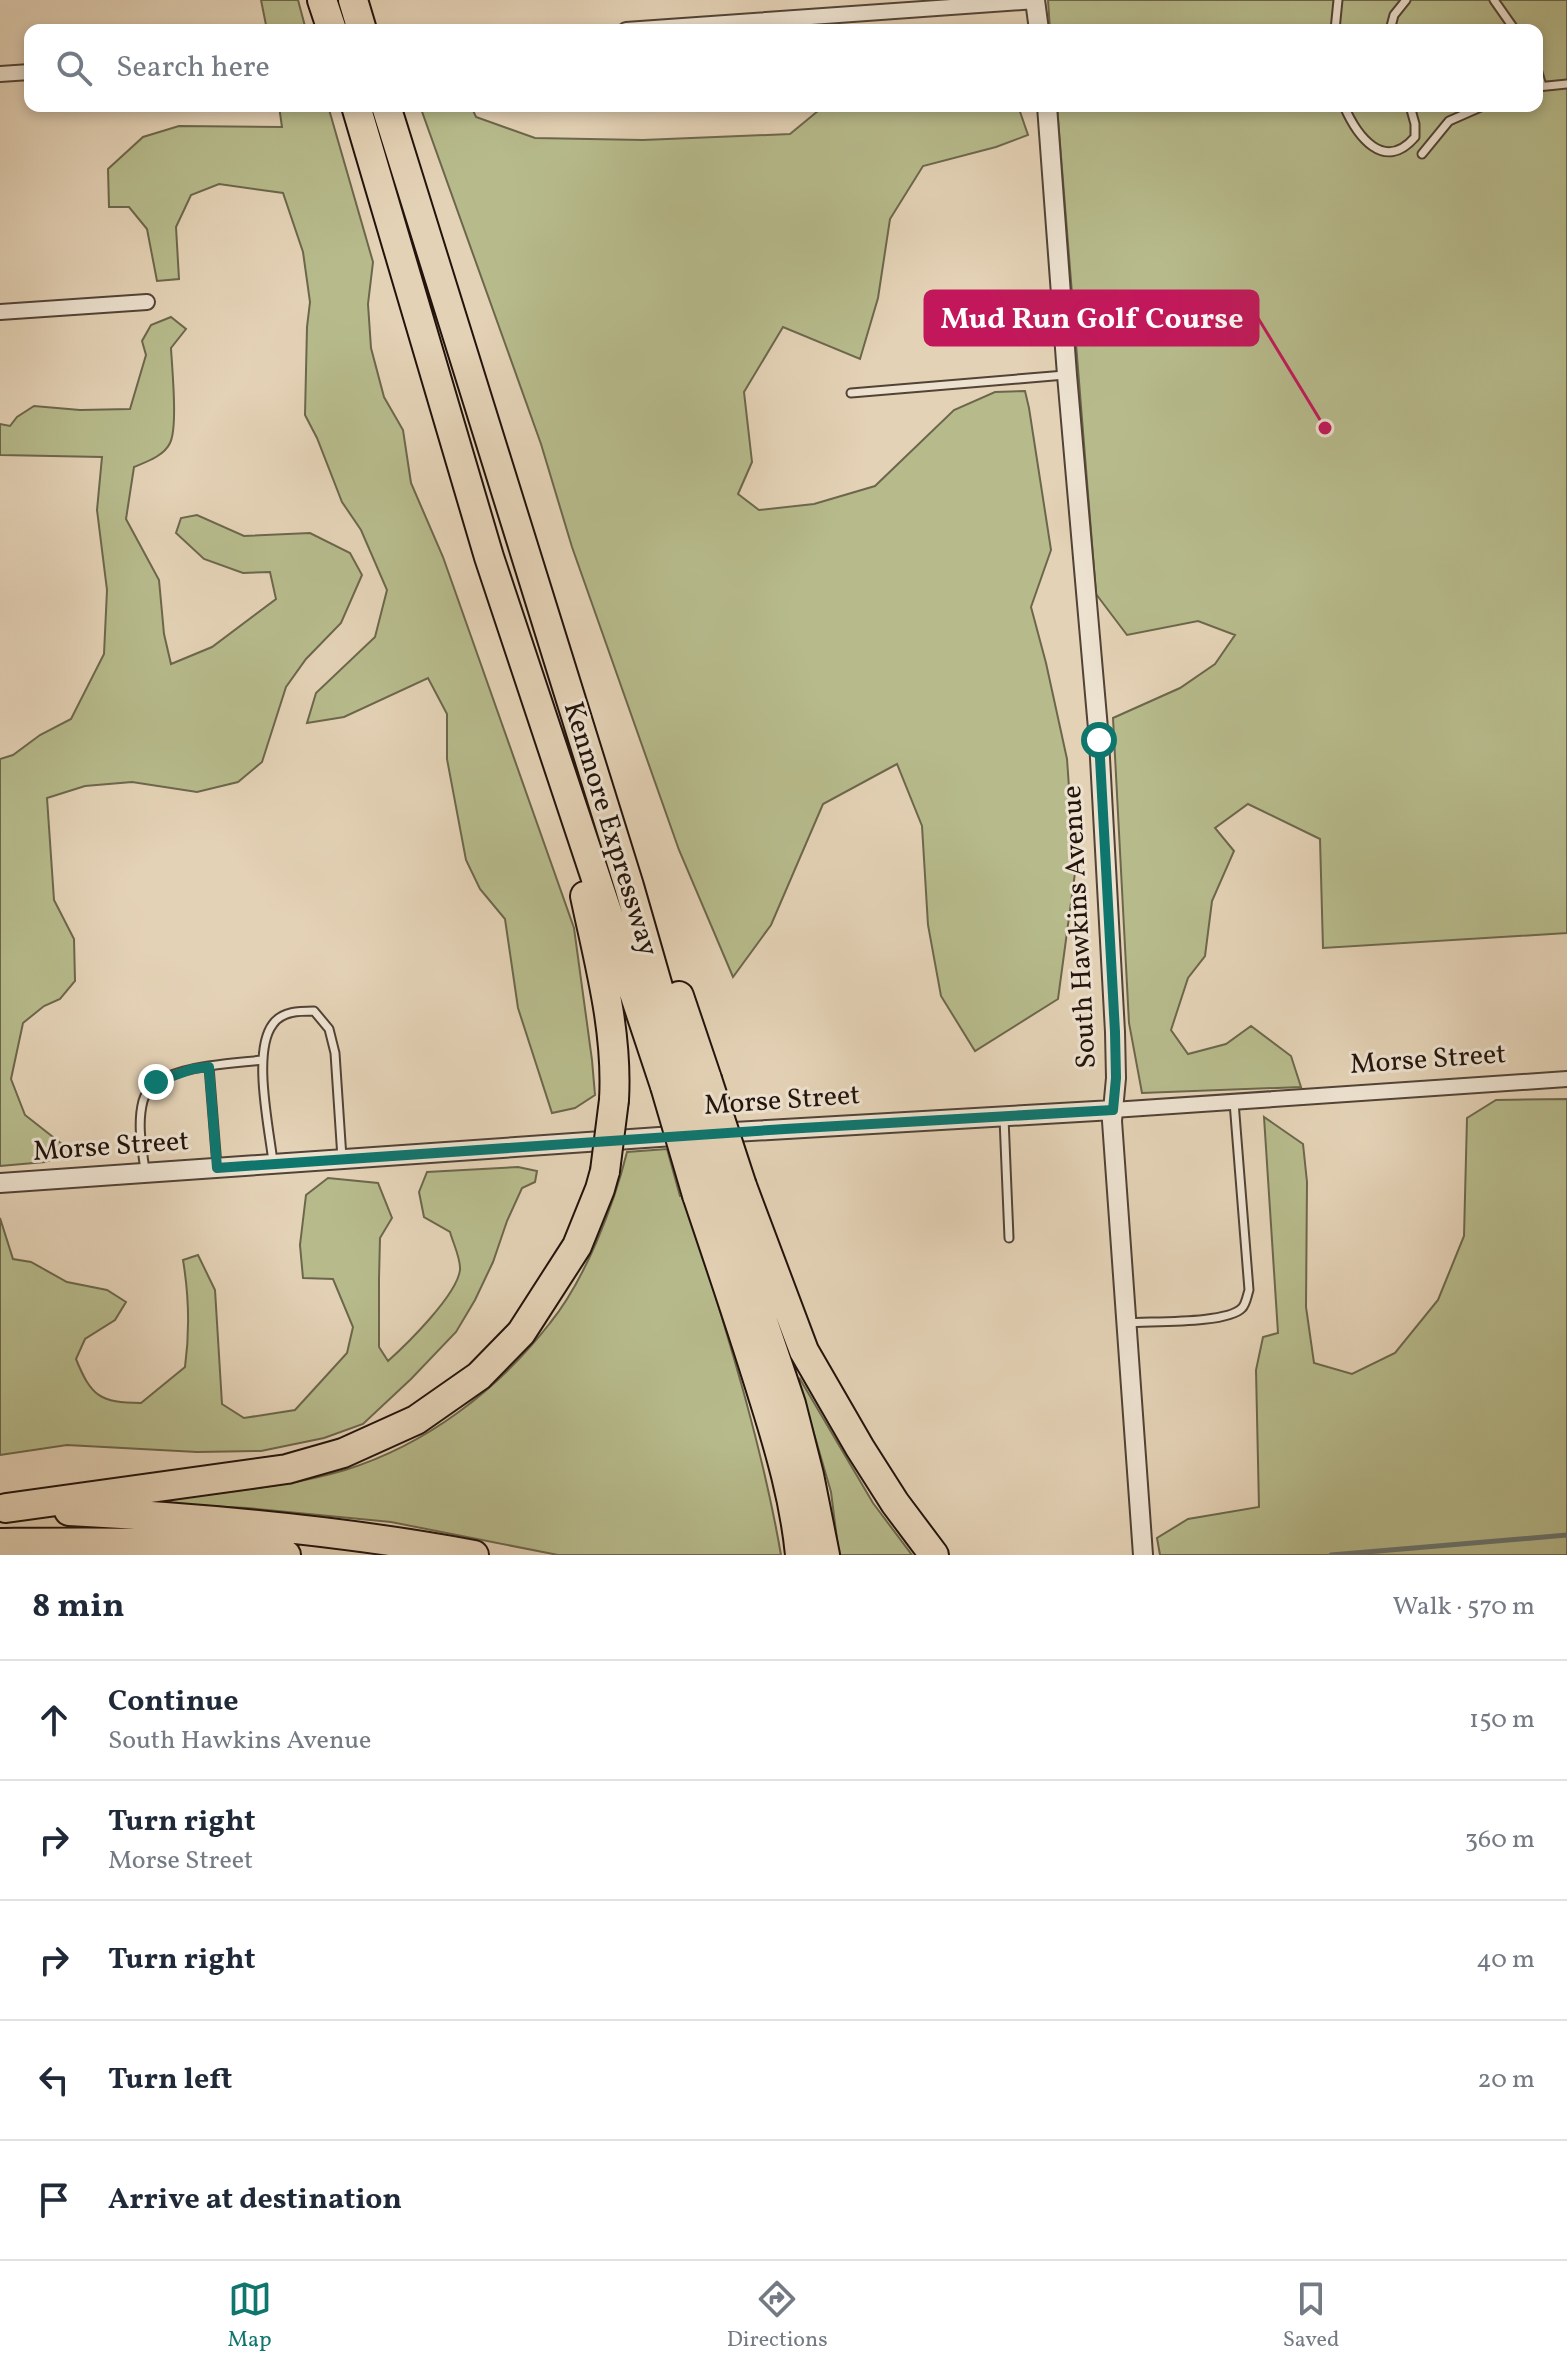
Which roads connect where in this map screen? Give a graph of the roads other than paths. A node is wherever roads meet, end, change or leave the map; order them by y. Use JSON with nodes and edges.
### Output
{"nodes":[{"id":1,"x":322,"y":0,"type":"edge"},
{"id":2,"x":353,"y":0,"type":"edge"},
{"id":3,"x":1036,"y":0,"type":"edge"},
{"id":4,"x":1046,"y":0,"type":"edge"},
{"id":5,"x":1338,"y":0,"type":"edge"},
{"id":6,"x":1406,"y":0,"type":"edge"},
{"id":7,"x":1494,"y":0,"type":"edge"},
{"id":8,"x":330,"y":24,"type":"edge"},
{"id":9,"x":360,"y":24,"type":"edge"},
{"id":10,"x":708,"y":24,"type":"edge"},
{"id":11,"x":1038,"y":24,"type":"edge"},
{"id":12,"x":1336,"y":24,"type":"edge"},
{"id":13,"x":1392,"y":24,"type":"edge"},
{"id":14,"x":1511,"y":24,"type":"edge"},
{"id":15,"x":24,"y":72,"type":"edge"},
{"id":16,"x":0,"y":74,"type":"edge"},
{"id":17,"x":1567,"y":84,"type":"edge"},
{"id":18,"x":1543,"y":87,"type":"edge"},
{"id":19,"x":358,"y":112,"type":"edge"},
{"id":20,"x":388,"y":112,"type":"edge"},
{"id":21,"x":1047,"y":112,"type":"edge"},
{"id":22,"x":1347,"y":112,"type":"edge"},
{"id":23,"x":1413,"y":112,"type":"edge"},
{"id":24,"x":1469,"y":112,"type":"edge"},
{"id":25,"x":1422,"y":154,"type":"dead end"},
{"id":26,"x":147,"y":302,"type":"dead end"},
{"id":27,"x":0,"y":312,"type":"edge"},
{"id":28,"x":1067,"y":375,"type":"junction"},
{"id":29,"x":851,"y":393,"type":"dead end"},
{"id":30,"x":557,"y":762,"type":"junction"},
{"id":31,"x":262,"y":1060,"type":"junction"},
{"id":32,"x":209,"y":1067,"type":"junction"},
{"id":33,"x":1567,"y":1079,"type":"edge"},
{"id":34,"x":686,"y":1082,"type":"junction"},
{"id":35,"x":1234,"y":1102,"type":"junction"},
{"id":36,"x":1113,"y":1110,"type":"junction"},
{"id":37,"x":1003,"y":1116,"type":"junction"},
{"id":38,"x":343,"y":1160,"type":"junction"},
{"id":39,"x":273,"y":1165,"type":"junction"},
{"id":40,"x":217,"y":1168,"type":"junction"},
{"id":41,"x":145,"y":1173,"type":"junction"},
{"id":42,"x":0,"y":1183,"type":"edge"},
{"id":43,"x":719,"y":1190,"type":"junction"},
{"id":44,"x":1009,"y":1238,"type":"dead end"},
{"id":45,"x":1125,"y":1323,"type":"junction"},
{"id":46,"x":3,"y":1508,"type":"edge"},
{"id":47,"x":0,"y":1543,"type":"edge"},
{"id":48,"x":286,"y":1555,"type":"edge"},
{"id":49,"x":474,"y":1555,"type":"edge"},
{"id":50,"x":800,"y":1555,"type":"edge"},
{"id":51,"x":825,"y":1555,"type":"edge"},
{"id":52,"x":934,"y":1555,"type":"edge"},
{"id":53,"x":1143,"y":1555,"type":"edge"}],
"edges":[{"from":1,"to":8,"type":"highway"},
{"from":2,"to":9,"type":"highway"},
{"from":3,"to":4,"type":"lane"},
{"from":3,"to":10,"type":"street"},
{"from":3,"to":11,"type":"street"},
{"from":5,"to":12,"type":"lane"},
{"from":6,"to":13,"type":"lane"},
{"from":7,"to":14,"type":"lane"},
{"from":15,"to":16,"type":"street"},
{"from":17,"to":18,"type":"lane"},
{"from":19,"to":30,"type":"highway","name":"Kenmore Expressway"},
{"from":20,"to":34,"type":"highway"},
{"from":21,"to":28,"type":"street","name":"South Hawkins Avenue"},
{"from":22,"to":23,"type":"lane"},
{"from":24,"to":25,"type":"lane"},
{"from":26,"to":27,"type":"street"},
{"from":28,"to":29,"type":"lane"},
{"from":28,"to":36,"type":"street","name":"South Hawkins Avenue"},
{"from":30,"to":34,"type":"highway"},
{"from":30,"to":46,"type":"highway","bridge":true},
{"from":31,"to":32,"type":"lane"},
{"from":31,"to":38,"type":"lane"},
{"from":31,"to":39,"type":"lane"},
{"from":32,"to":40,"type":"lane"},
{"from":32,"to":41,"type":"lane"},
{"from":33,"to":35,"type":"street","name":"Morse Street"},
{"from":34,"to":43,"type":"highway","bridge":true},
{"from":34,"to":43,"type":"highway","bridge":true},
{"from":35,"to":36,"type":"street","name":"Morse Street"},
{"from":35,"to":45,"type":"lane"},
{"from":36,"to":37,"type":"street","name":"Morse Street"},
{"from":36,"to":45,"type":"street","name":"South Hawkins Avenue"},
{"from":37,"to":38,"type":"street","name":"Morse Street"},
{"from":37,"to":44,"type":"lane"},
{"from":38,"to":39,"type":"street","name":"Morse Street"},
{"from":39,"to":40,"type":"street","name":"Morse Street"},
{"from":40,"to":41,"type":"street","name":"Morse Street"},
{"from":41,"to":42,"type":"street","name":"Morse Street"},
{"from":43,"to":50,"type":"highway"},
{"from":43,"to":51,"type":"highway"},
{"from":43,"to":52,"type":"highway"},
{"from":45,"to":53,"type":"street","name":"South Hawkins Avenue"},
{"from":46,"to":49,"type":"highway"},
{"from":47,"to":48,"type":"highway"}]}
